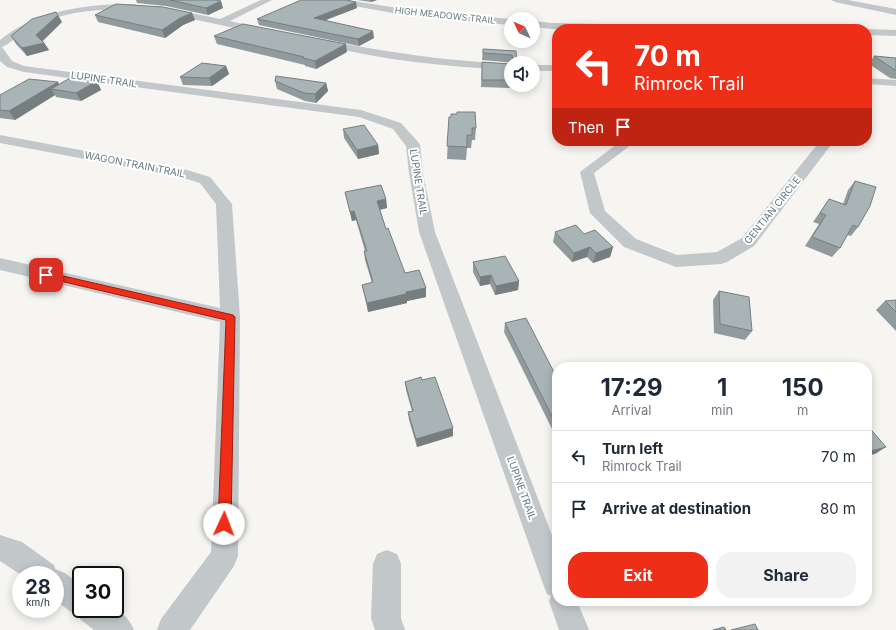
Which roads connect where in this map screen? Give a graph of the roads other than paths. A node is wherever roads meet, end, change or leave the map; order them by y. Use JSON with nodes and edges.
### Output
{"nodes":[{"id":1,"x":268,"y":0,"type":"edge"},
{"id":2,"x":332,"y":0,"type":"edge"},
{"id":3,"x":835,"y":0,"type":"edge"},
{"id":4,"x":146,"y":8,"type":"edge"},
{"id":5,"x":159,"y":9,"type":"edge"},
{"id":6,"x":896,"y":12,"type":"edge"},
{"id":7,"x":504,"y":21,"type":"edge"},
{"id":8,"x":222,"y":22,"type":"junction"},
{"id":9,"x":540,"y":25,"type":"edge"},
{"id":10,"x":552,"y":26,"type":"edge"},
{"id":11,"x":872,"y":32,"type":"edge"},
{"id":12,"x":274,"y":33,"type":"edge"},
{"id":13,"x":896,"y":33,"type":"edge"},
{"id":14,"x":311,"y":40,"type":"edge"},
{"id":15,"x":0,"y":45,"type":"edge"},
{"id":16,"x":0,"y":50,"type":"edge"},
{"id":17,"x":504,"y":66,"type":"edge"},
{"id":18,"x":540,"y":68,"type":"edge"},
{"id":19,"x":552,"y":68,"type":"edge"},
{"id":20,"x":872,"y":81,"type":"edge"},
{"id":21,"x":896,"y":83,"type":"edge"},
{"id":22,"x":0,"y":139,"type":"edge"},
{"id":23,"x":622,"y":146,"type":"edge"},
{"id":24,"x":823,"y":146,"type":"edge"},
{"id":25,"x":0,"y":264,"type":"edge"},
{"id":26,"x":230,"y":317,"type":"junction"},
{"id":27,"x":0,"y":548,"type":"edge"},
{"id":28,"x":388,"y":564,"type":"dead end"},
{"id":29,"x":31,"y":566,"type":"edge"},
{"id":30,"x":552,"y":570,"type":"edge"},
{"id":31,"x":565,"y":606,"type":"edge"},
{"id":32,"x":102,"y":618,"type":"edge"},
{"id":33,"x":118,"y":630,"type":"edge"},
{"id":34,"x":172,"y":630,"type":"edge"},
{"id":35,"x":390,"y":630,"type":"edge"},
{"id":36,"x":574,"y":630,"type":"edge"}],
"edges":[{"from":1,"to":8,"type":"street"},
{"from":2,"to":7,"type":"street","name":"HIGH MEADOWS TRAIL"},
{"from":3,"to":6,"type":"street"},
{"from":4,"to":15,"type":"street"},
{"from":5,"to":8,"type":"street"},
{"from":8,"to":12,"type":"street"},
{"from":9,"to":10,"type":"street"},
{"from":11,"to":13,"type":"street"},
{"from":14,"to":17,"type":"street"},
{"from":16,"to":30,"type":"street","name":"LUPINE TRAIL"},
{"from":18,"to":19,"type":"street"},
{"from":20,"to":21,"type":"street"},
{"from":22,"to":26,"type":"street","name":"WAGON TRAIN TRAIL"},
{"from":23,"to":24,"type":"street","name":"GENTIAN CIRCLE"},
{"from":25,"to":26,"type":"street"},
{"from":26,"to":34,"type":"street","name":"WAGON TRAIN TRAIL"},
{"from":27,"to":29,"type":"street"},
{"from":28,"to":35,"type":"street"},
{"from":31,"to":36,"type":"street"},
{"from":32,"to":33,"type":"street"}]}
